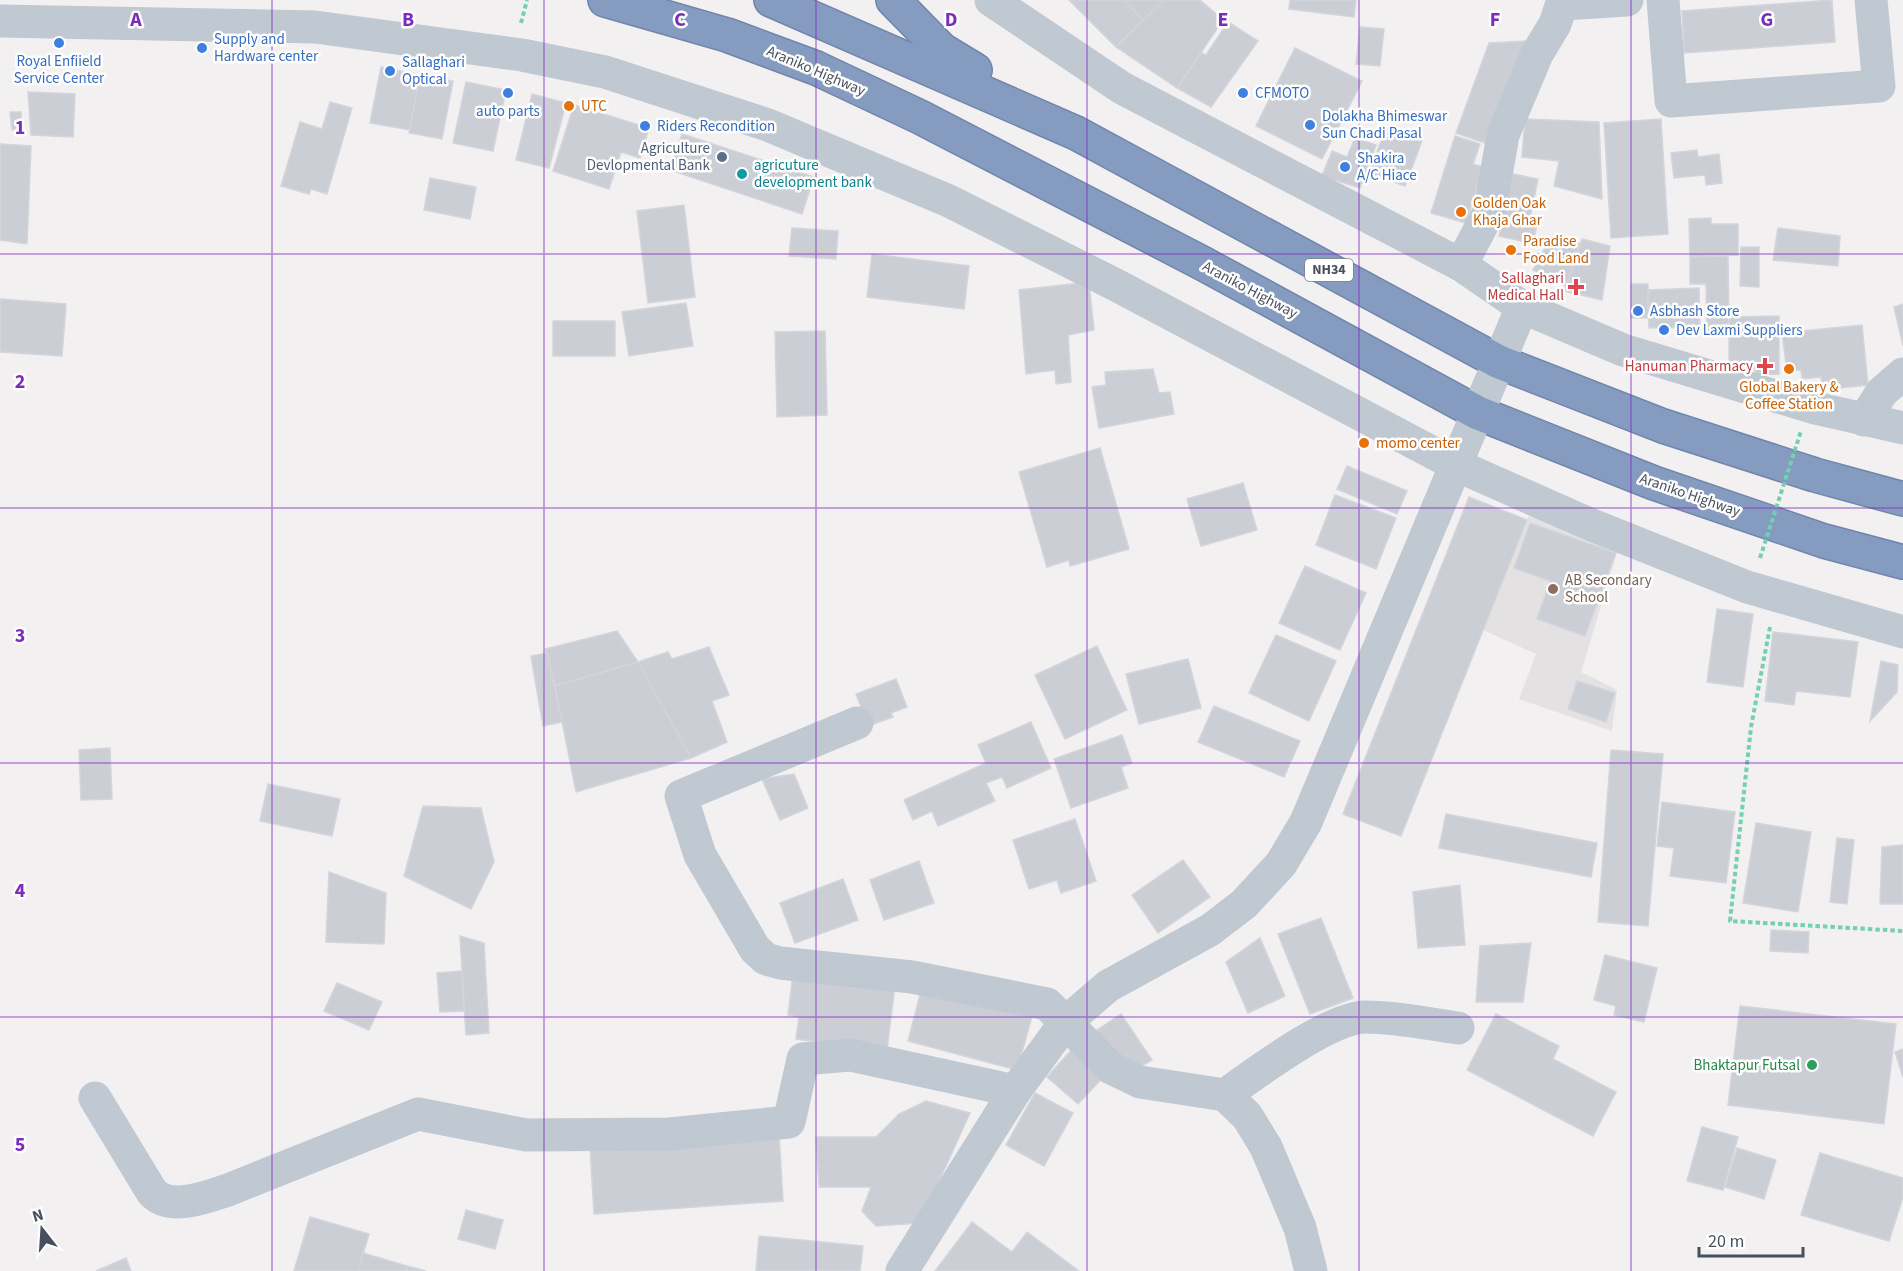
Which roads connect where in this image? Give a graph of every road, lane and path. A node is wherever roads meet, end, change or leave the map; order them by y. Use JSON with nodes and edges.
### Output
{"nodes":[{"id":1,"x":605,"y":0,"type":"edge"},
{"id":2,"x":771,"y":0,"type":"edge"},
{"id":3,"x":893,"y":0,"type":"edge"},
{"id":4,"x":991,"y":0,"type":"edge"},
{"id":5,"x":1627,"y":0,"type":"edge"},
{"id":6,"x":1664,"y":0,"type":"edge"},
{"id":7,"x":1871,"y":0,"type":"edge"},
{"id":8,"x":1563,"y":2,"type":"edge"},
{"id":9,"x":0,"y":21,"type":"edge"},
{"id":10,"x":1076,"y":133,"type":"junction"},
{"id":11,"x":1461,"y":266,"type":"junction"},
{"id":12,"x":1522,"y":307,"type":"junction"},
{"id":13,"x":1499,"y":362,"type":"junction"},
{"id":14,"x":1903,"y":375,"type":"edge"},
{"id":15,"x":1478,"y":413,"type":"junction"},
{"id":16,"x":1864,"y":420,"type":"junction"},
{"id":17,"x":1903,"y":429,"type":"edge"},
{"id":18,"x":1800,"y":431,"type":"dead end"},
{"id":19,"x":1456,"y":465,"type":"junction"},
{"id":20,"x":1903,"y":499,"type":"edge"},
{"id":21,"x":1760,"y":558,"type":"dead end"},
{"id":22,"x":1903,"y":562,"type":"edge"},
{"id":23,"x":1776,"y":596,"type":"junction"},
{"id":24,"x":1903,"y":632,"type":"edge"},
{"id":25,"x":857,"y":723,"type":"dead end"},
{"id":26,"x":1903,"y":931,"type":"edge"},
{"id":27,"x":1065,"y":1023,"type":"junction"},
{"id":28,"x":1458,"y":1028,"type":"dead end"},
{"id":29,"x":1015,"y":1091,"type":"junction"},
{"id":30,"x":1225,"y":1095,"type":"junction"},
{"id":31,"x":95,"y":1098,"type":"dead end"},
{"id":32,"x":902,"y":1271,"type":"edge"},
{"id":33,"x":1311,"y":1271,"type":"edge"}],
"edges":[{"from":1,"to":15,"type":"highway","name":"Araniko Highway"},
{"from":2,"to":10,"type":"highway","number":"NH34"},
{"from":3,"to":10,"type":"highway"},
{"from":4,"to":11,"type":"street"},
{"from":5,"to":8,"type":"street"},
{"from":6,"to":7,"type":"street"},
{"from":8,"to":11,"type":"street"},
{"from":9,"to":19,"type":"street"},
{"from":10,"to":13,"type":"highway","number":"NH34"},
{"from":11,"to":12,"type":"street"},
{"from":12,"to":13,"type":"street"},
{"from":12,"to":16,"type":"street"},
{"from":13,"to":15,"type":"street"},
{"from":13,"to":20,"type":"highway","number":"NH34"},
{"from":14,"to":16,"type":"street"},
{"from":15,"to":19,"type":"street"},
{"from":15,"to":22,"type":"highway","name":"Araniko Highway"},
{"from":16,"to":17,"type":"street"},
{"from":18,"to":21,"type":"path","bridge":true},
{"from":19,"to":23,"type":"street"},
{"from":19,"to":27,"type":"street"},
{"from":23,"to":24,"type":"street"},
{"from":23,"to":26,"type":"path"},
{"from":25,"to":27,"type":"street"},
{"from":27,"to":29,"type":"street"},
{"from":27,"to":30,"type":"street"},
{"from":28,"to":30,"type":"street"},
{"from":29,"to":31,"type":"street"},
{"from":29,"to":32,"type":"street"},
{"from":30,"to":33,"type":"street"}]}
